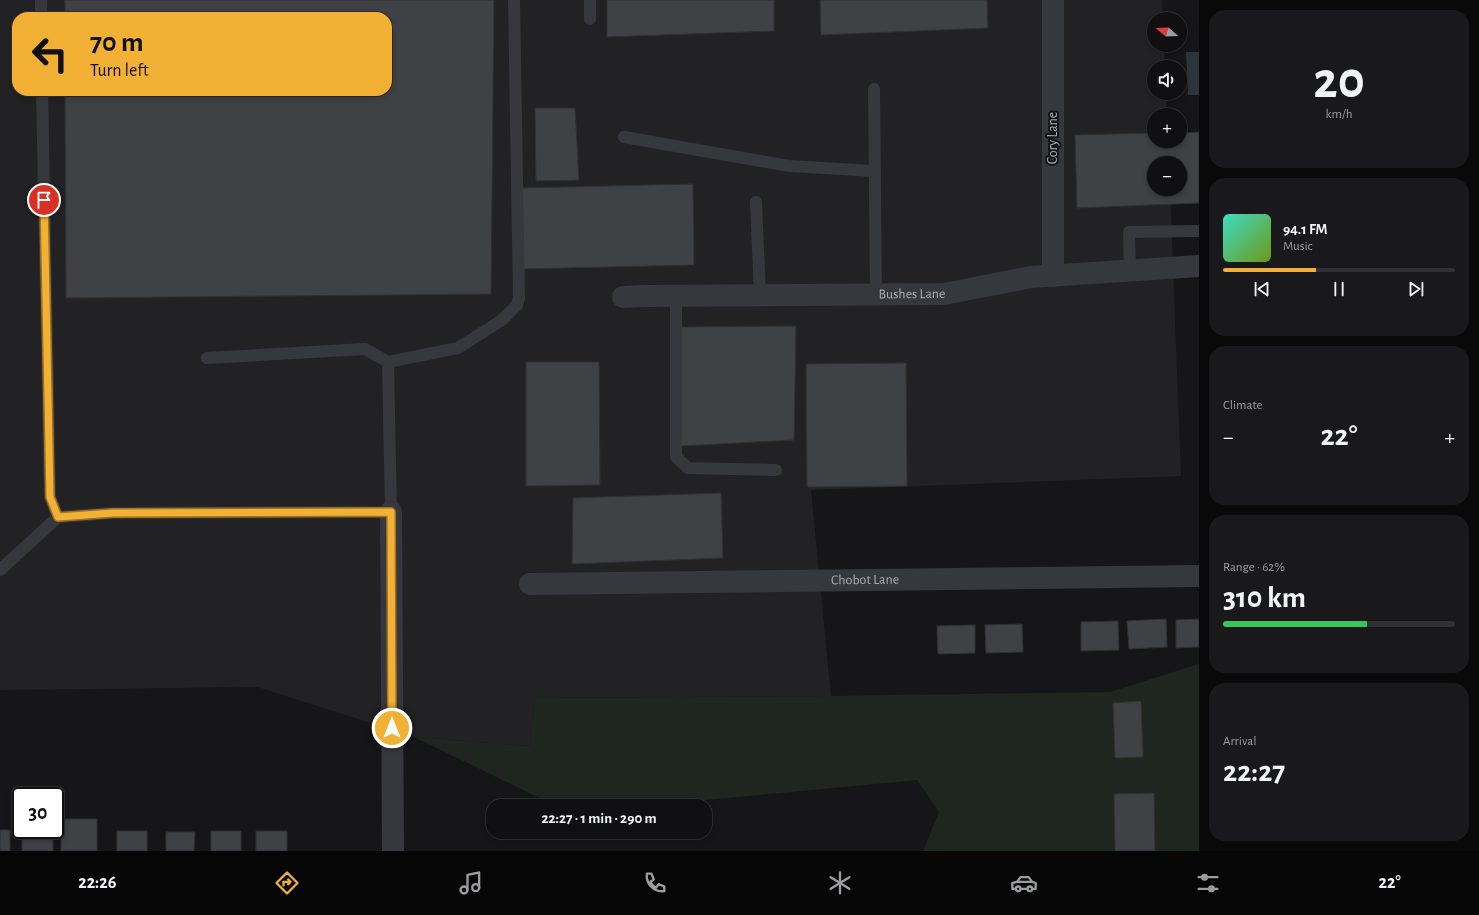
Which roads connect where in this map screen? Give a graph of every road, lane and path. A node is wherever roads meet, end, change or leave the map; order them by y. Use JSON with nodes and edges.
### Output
{"nodes":[{"id":1,"x":41,"y":0,"type":"edge"},
{"id":2,"x":514,"y":0,"type":"edge"},
{"id":3,"x":590,"y":0,"type":"edge"},
{"id":4,"x":1053,"y":0,"type":"edge"},
{"id":5,"x":41,"y":12,"type":"edge"},
{"id":6,"x":590,"y":20,"type":"dead end"},
{"id":7,"x":874,"y":89,"type":"dead end"},
{"id":8,"x":42,"y":96,"type":"edge"},
{"id":9,"x":624,"y":137,"type":"dead end"},
{"id":10,"x":874,"y":171,"type":"junction"},
{"id":11,"x":756,"y":202,"type":"dead end"},
{"id":12,"x":1199,"y":231,"type":"edge"},
{"id":13,"x":1199,"y":266,"type":"edge"},
{"id":14,"x":1130,"y":271,"type":"junction"},
{"id":15,"x":1053,"y":276,"type":"junction"},
{"id":16,"x":876,"y":294,"type":"junction"},
{"id":17,"x":760,"y":295,"type":"junction"},
{"id":18,"x":676,"y":296,"type":"junction"},
{"id":19,"x":623,"y":297,"type":"dead end"},
{"id":20,"x":207,"y":358,"type":"dead end"},
{"id":21,"x":388,"y":362,"type":"junction"},
{"id":22,"x":776,"y":470,"type":"dead end"},
{"id":23,"x":391,"y":512,"type":"junction"},
{"id":24,"x":58,"y":517,"type":"junction"},
{"id":25,"x":0,"y":570,"type":"edge"},
{"id":26,"x":1199,"y":576,"type":"edge"},
{"id":27,"x":530,"y":584,"type":"dead end"},
{"id":28,"x":393,"y":851,"type":"edge"}],
"edges":[{"from":1,"to":5,"type":"lane"},
{"from":2,"to":21,"type":"lane"},
{"from":3,"to":6,"type":"lane"},
{"from":4,"to":15,"type":"street","name":"Cory Lane"},
{"from":7,"to":10,"type":"lane"},
{"from":8,"to":24,"type":"lane"},
{"from":9,"to":10,"type":"lane"},
{"from":10,"to":16,"type":"lane"},
{"from":11,"to":17,"type":"lane"},
{"from":12,"to":14,"type":"lane"},
{"from":13,"to":14,"type":"street","name":"Bushes Lane"},
{"from":14,"to":15,"type":"street","name":"Bushes Lane"},
{"from":15,"to":16,"type":"street","name":"Bushes Lane"},
{"from":16,"to":17,"type":"street","name":"Bushes Lane"},
{"from":17,"to":18,"type":"street","name":"Bushes Lane"},
{"from":18,"to":19,"type":"street","name":"Bushes Lane"},
{"from":18,"to":22,"type":"lane"},
{"from":20,"to":21,"type":"lane"},
{"from":21,"to":23,"type":"lane"},
{"from":23,"to":24,"type":"lane"},
{"from":23,"to":28,"type":"street"},
{"from":24,"to":25,"type":"lane"},
{"from":26,"to":27,"type":"street","name":"Chobot Lane"}]}
